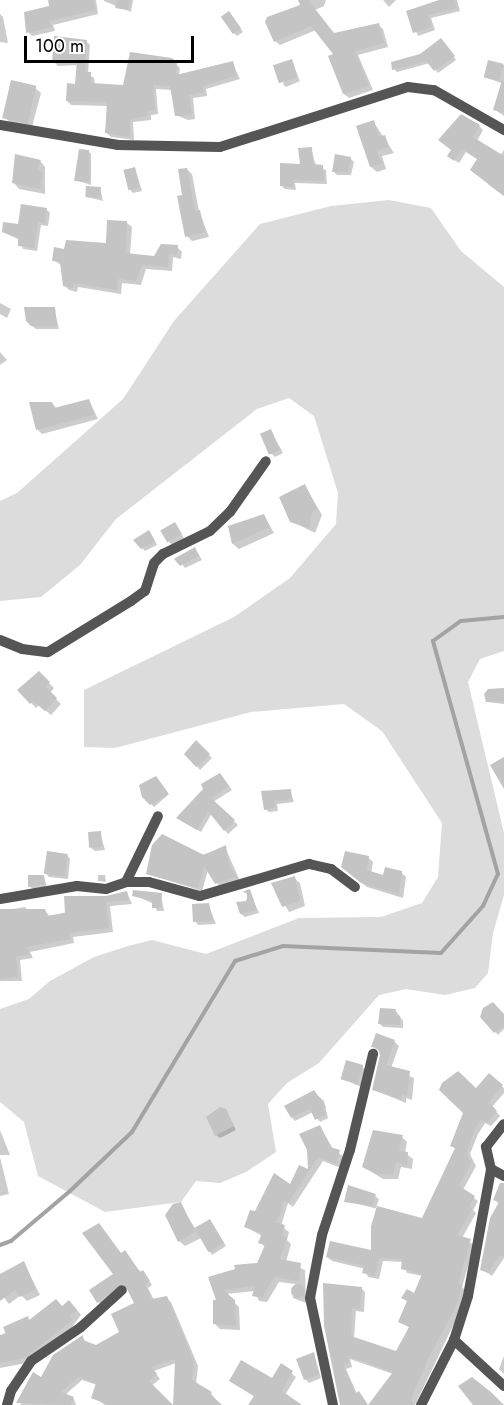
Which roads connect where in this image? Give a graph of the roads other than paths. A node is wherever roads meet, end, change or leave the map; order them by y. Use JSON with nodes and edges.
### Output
{"nodes":[{"id":1,"x":0,"y":125,"type":"edge"},
{"id":2,"x":504,"y":130,"type":"edge"},
{"id":3,"x":266,"y":461,"type":"dead end"},
{"id":4,"x":0,"y":640,"type":"edge"},
{"id":5,"x":158,"y":816,"type":"dead end"},
{"id":6,"x":126,"y":882,"type":"junction"},
{"id":7,"x":356,"y":887,"type":"dead end"},
{"id":8,"x":0,"y":899,"type":"edge"},
{"id":9,"x":373,"y":1054,"type":"dead end"},
{"id":10,"x":504,"y":1124,"type":"edge"},
{"id":11,"x":491,"y":1169,"type":"junction"},
{"id":12,"x":504,"y":1176,"type":"edge"},
{"id":13,"x":122,"y":1290,"type":"dead end"},
{"id":14,"x":454,"y":1340,"type":"junction"},
{"id":15,"x":504,"y":1386,"type":"edge"},
{"id":16,"x":8,"y":1405,"type":"edge"},
{"id":17,"x":333,"y":1405,"type":"edge"},
{"id":18,"x":421,"y":1405,"type":"edge"}],
"edges":[{"from":1,"to":2,"type":"street"},
{"from":3,"to":4,"type":"street"},
{"from":5,"to":6,"type":"street"},
{"from":6,"to":7,"type":"street"},
{"from":6,"to":8,"type":"street"},
{"from":9,"to":17,"type":"street"},
{"from":10,"to":11,"type":"street"},
{"from":11,"to":12,"type":"street"},
{"from":11,"to":14,"type":"street"},
{"from":13,"to":16,"type":"street"},
{"from":14,"to":15,"type":"street"},
{"from":14,"to":18,"type":"street"}]}
